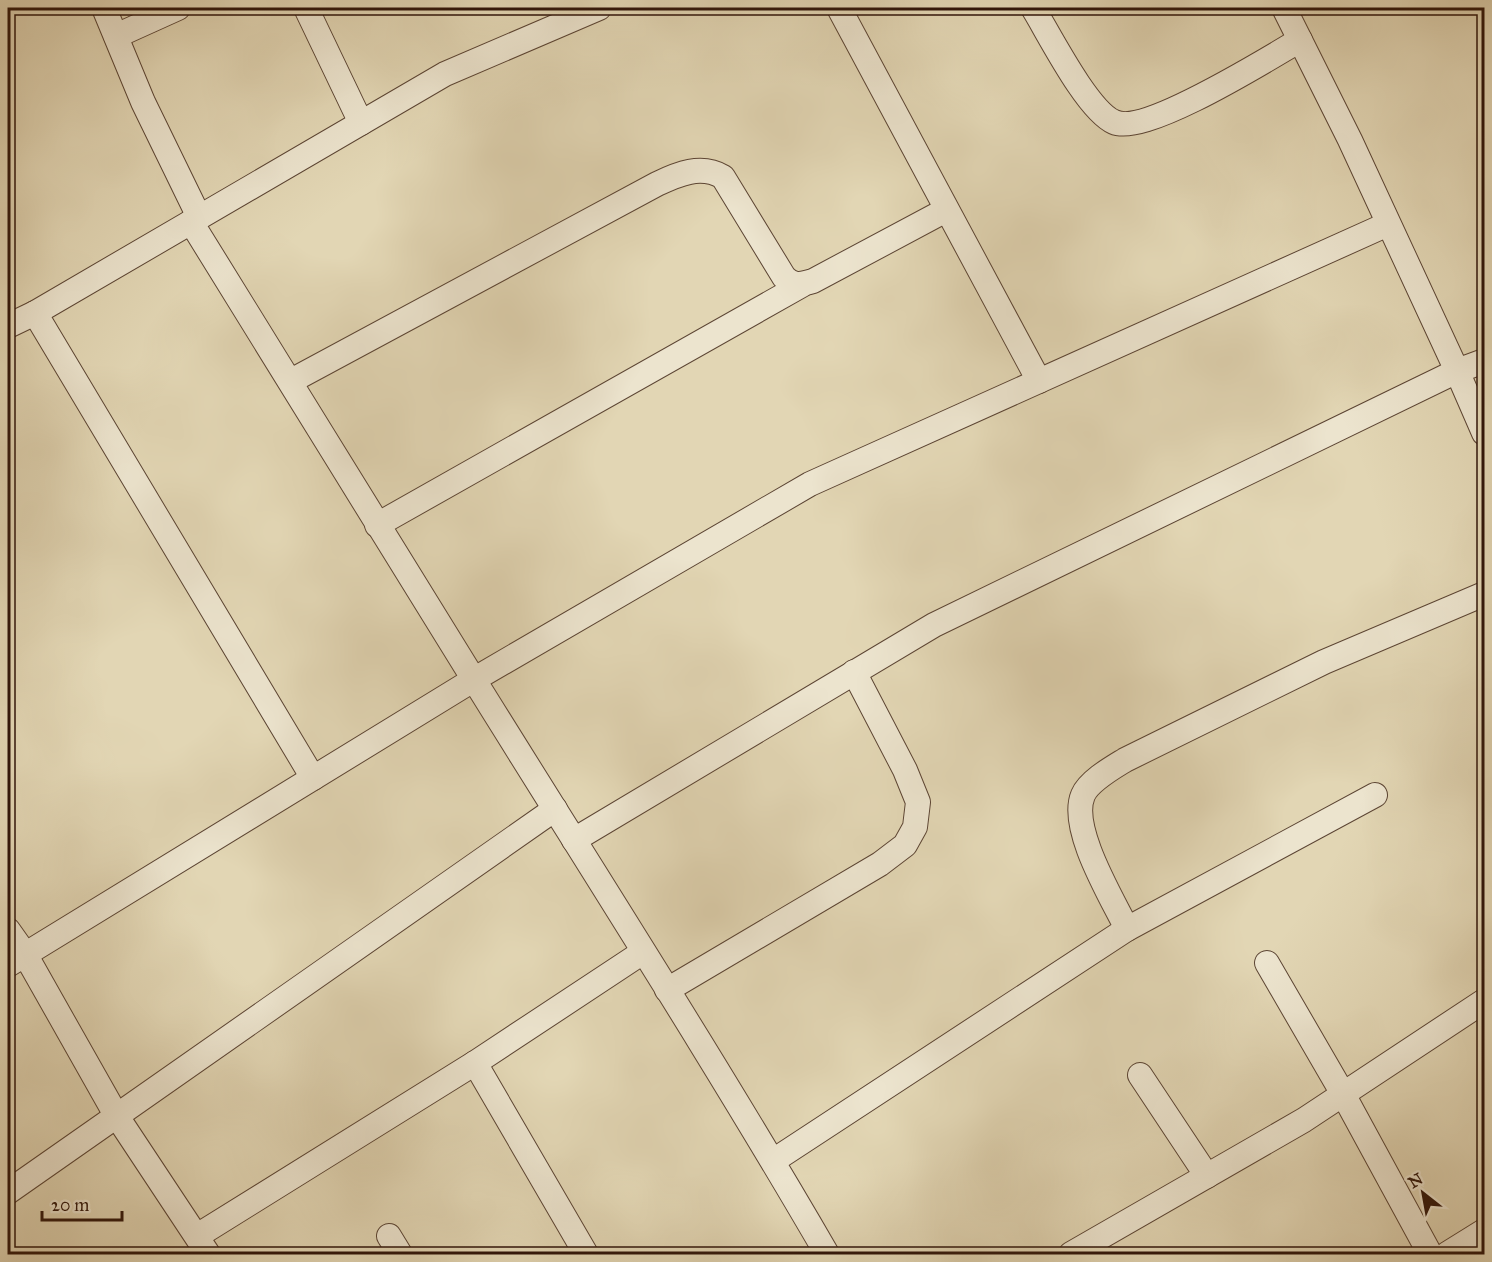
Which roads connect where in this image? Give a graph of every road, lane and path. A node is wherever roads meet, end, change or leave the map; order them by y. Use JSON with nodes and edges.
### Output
{"nodes":[{"id":1,"x":104,"y":8,"type":"edge"},
{"id":2,"x":178,"y":8,"type":"edge"},
{"id":3,"x":306,"y":8,"type":"edge"},
{"id":4,"x":839,"y":8,"type":"edge"},
{"id":5,"x":1032,"y":8,"type":"edge"},
{"id":6,"x":1284,"y":8,"type":"edge"},
{"id":7,"x":591,"y":9,"type":"edge"},
{"id":8,"x":116,"y":36,"type":"junction"},
{"id":9,"x":1300,"y":40,"type":"junction"},
{"id":10,"x":361,"y":123,"type":"junction"},
{"id":11,"x":946,"y":210,"type":"junction"},
{"id":12,"x":195,"y":219,"type":"junction"},
{"id":13,"x":1388,"y":224,"type":"junction"},
{"id":14,"x":802,"y":285,"type":"junction"},
{"id":15,"x":35,"y":313,"type":"junction"},
{"id":16,"x":8,"y":324,"type":"edge"},
{"id":17,"x":1485,"y":361,"type":"edge"},
{"id":18,"x":1457,"y":371,"type":"junction"},
{"id":19,"x":291,"y":381,"type":"junction"},
{"id":20,"x":1039,"y":381,"type":"junction"},
{"id":21,"x":1485,"y":433,"type":"edge"},
{"id":22,"x":377,"y":525,"type":"junction"},
{"id":23,"x":1485,"y":594,"type":"edge"},
{"id":24,"x":854,"y":672,"type":"junction"},
{"id":25,"x":473,"y":680,"type":"junction"},
{"id":26,"x":313,"y":778,"type":"junction"},
{"id":27,"x":1375,"y":795,"type":"dead end"},
{"id":28,"x":555,"y":809,"type":"junction"},
{"id":29,"x":574,"y":840,"type":"junction"},
{"id":30,"x":1127,"y":929,"type":"junction"},
{"id":31,"x":8,"y":930,"type":"edge"},
{"id":32,"x":643,"y":952,"type":"junction"},
{"id":33,"x":16,"y":960,"type":"edge"},
{"id":34,"x":1267,"y":963,"type":"dead end"},
{"id":35,"x":667,"y":990,"type":"junction"},
{"id":36,"x":1485,"y":1001,"type":"edge"},
{"id":37,"x":475,"y":1063,"type":"junction"},
{"id":38,"x":1140,"y":1075,"type":"dead end"},
{"id":39,"x":1343,"y":1094,"type":"junction"},
{"id":40,"x":116,"y":1115,"type":"junction"},
{"id":41,"x":773,"y":1161,"type":"junction"},
{"id":42,"x":1207,"y":1176,"type":"junction"},
{"id":43,"x":8,"y":1192,"type":"edge"},
{"id":44,"x":1485,"y":1231,"type":"edge"},
{"id":45,"x":203,"y":1245,"type":"edge"},
{"id":46,"x":586,"y":1254,"type":"edge"},
{"id":47,"x":826,"y":1254,"type":"edge"},
{"id":48,"x":1071,"y":1254,"type":"edge"},
{"id":49,"x":1430,"y":1254,"type":"edge"},
{"id":50,"x":1448,"y":1254,"type":"edge"}],
"edges":[{"from":1,"to":8,"type":"street"},
{"from":2,"to":8,"type":"street"},
{"from":3,"to":10,"type":"street"},
{"from":4,"to":11,"type":"street"},
{"from":5,"to":9,"type":"street"},
{"from":6,"to":9,"type":"street"},
{"from":7,"to":10,"type":"street"},
{"from":8,"to":12,"type":"street"},
{"from":9,"to":13,"type":"street"},
{"from":10,"to":12,"type":"street"},
{"from":11,"to":14,"type":"street"},
{"from":11,"to":20,"type":"street"},
{"from":12,"to":15,"type":"street"},
{"from":12,"to":19,"type":"street"},
{"from":13,"to":18,"type":"street"},
{"from":13,"to":20,"type":"street"},
{"from":14,"to":19,"type":"street"},
{"from":14,"to":22,"type":"street"},
{"from":15,"to":16,"type":"street"},
{"from":15,"to":26,"type":"street"},
{"from":17,"to":18,"type":"street"},
{"from":18,"to":21,"type":"street"},
{"from":18,"to":24,"type":"street"},
{"from":19,"to":22,"type":"street"},
{"from":20,"to":25,"type":"street"},
{"from":22,"to":25,"type":"street"},
{"from":23,"to":30,"type":"street"},
{"from":24,"to":29,"type":"street"},
{"from":24,"to":35,"type":"street"},
{"from":25,"to":26,"type":"street"},
{"from":25,"to":28,"type":"street"},
{"from":26,"to":33,"type":"street"},
{"from":27,"to":30,"type":"street"},
{"from":28,"to":29,"type":"street"},
{"from":28,"to":40,"type":"street"},
{"from":29,"to":32,"type":"street"},
{"from":30,"to":41,"type":"street"},
{"from":31,"to":33,"type":"street"},
{"from":32,"to":35,"type":"street"},
{"from":32,"to":37,"type":"street"},
{"from":33,"to":40,"type":"street"},
{"from":34,"to":39,"type":"street"},
{"from":35,"to":41,"type":"street"},
{"from":36,"to":39,"type":"street"},
{"from":37,"to":45,"type":"street"},
{"from":37,"to":46,"type":"street"},
{"from":38,"to":42,"type":"street"},
{"from":39,"to":42,"type":"street"},
{"from":39,"to":49,"type":"street"},
{"from":40,"to":43,"type":"street"},
{"from":40,"to":45,"type":"street"},
{"from":41,"to":47,"type":"street"},
{"from":42,"to":48,"type":"street"},
{"from":44,"to":50,"type":"street"}]}
